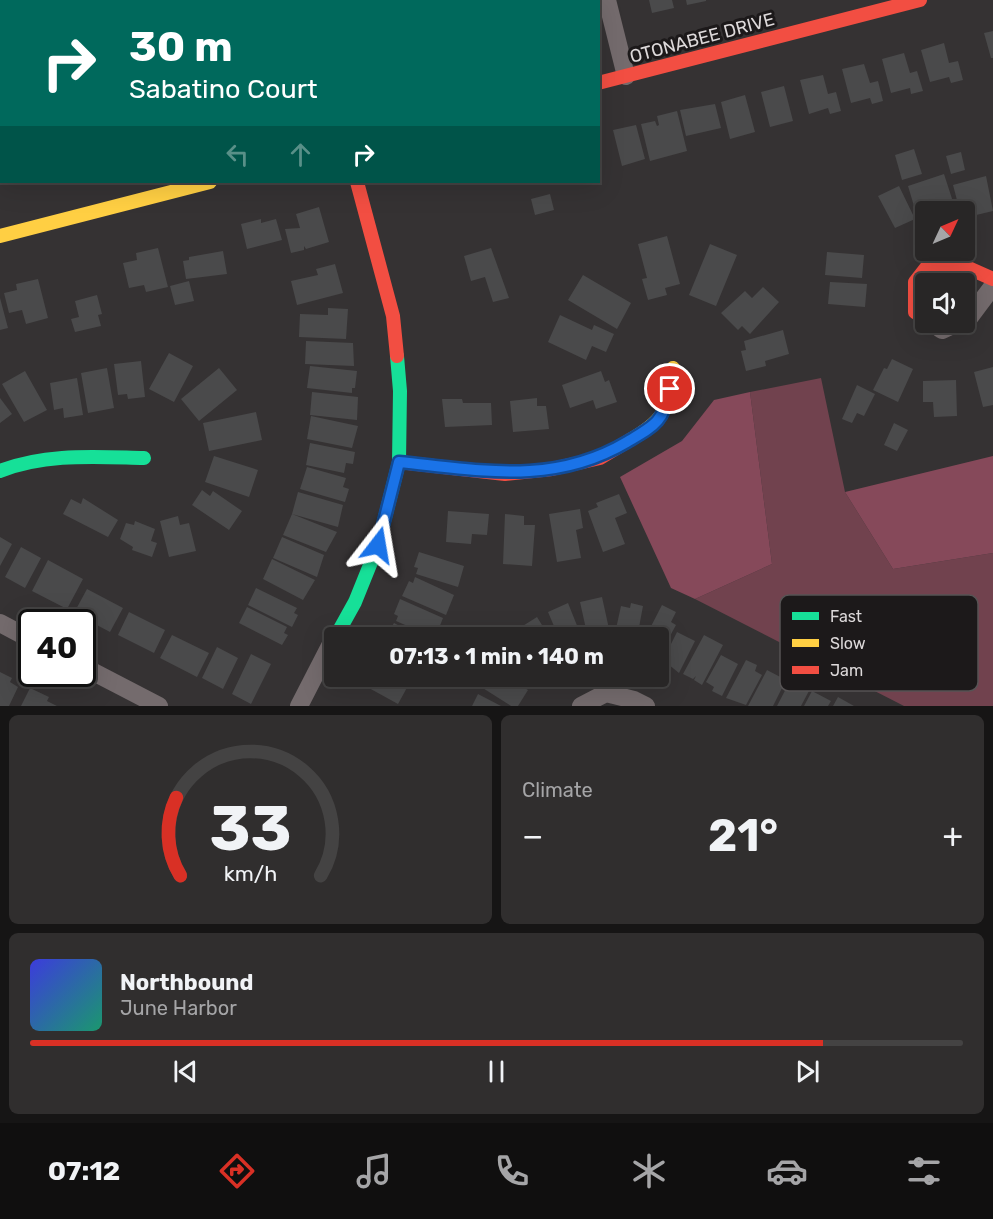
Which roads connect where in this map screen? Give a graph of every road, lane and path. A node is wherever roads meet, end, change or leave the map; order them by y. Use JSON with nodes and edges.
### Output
{"nodes":[{"id":1,"x":607,"y":0,"type":"edge"},
{"id":2,"x":920,"y":0,"type":"edge"},
{"id":3,"x":626,"y":76,"type":"junction"},
{"id":4,"x":600,"y":82,"type":"edge"},
{"id":5,"x":202,"y":183,"type":"edge"},
{"id":6,"x":357,"y":183,"type":"edge"},
{"id":7,"x":152,"y":189,"type":"edge"},
{"id":8,"x":0,"y":236,"type":"edge"},
{"id":9,"x":922,"y":273,"type":"edge"},
{"id":10,"x":993,"y":279,"type":"edge"},
{"id":11,"x":993,"y":286,"type":"edge"},
{"id":12,"x":975,"y":310,"type":"edge"},
{"id":13,"x":673,"y":368,"type":"dead end"},
{"id":14,"x":144,"y":458,"type":"dead end"},
{"id":15,"x":399,"y":462,"type":"junction"},
{"id":16,"x":0,"y":471,"type":"edge"},
{"id":17,"x":0,"y":623,"type":"edge"},
{"id":18,"x":341,"y":627,"type":"edge"},
{"id":19,"x":18,"y":633,"type":"edge"},
{"id":20,"x":324,"y":659,"type":"edge"},
{"id":21,"x":96,"y":673,"type":"edge"},
{"id":22,"x":159,"y":706,"type":"edge"},
{"id":23,"x":299,"y":706,"type":"edge"},
{"id":24,"x":581,"y":706,"type":"edge"},
{"id":25,"x":646,"y":706,"type":"edge"}],
"edges":[{"from":1,"to":3,"type":"street"},
{"from":2,"to":3,"type":"street","name":"OTONABEE DRIVE"},
{"from":3,"to":4,"type":"street","name":"OTONABEE DRIVE"},
{"from":5,"to":7,"type":"street"},
{"from":6,"to":15,"type":"street"},
{"from":7,"to":8,"type":"street"},
{"from":9,"to":10,"type":"street"},
{"from":11,"to":12,"type":"street"},
{"from":13,"to":15,"type":"street"},
{"from":14,"to":16,"type":"street"},
{"from":15,"to":18,"type":"street"},
{"from":17,"to":19,"type":"street"},
{"from":20,"to":23,"type":"street"},
{"from":21,"to":22,"type":"street"},
{"from":24,"to":25,"type":"street"}]}
